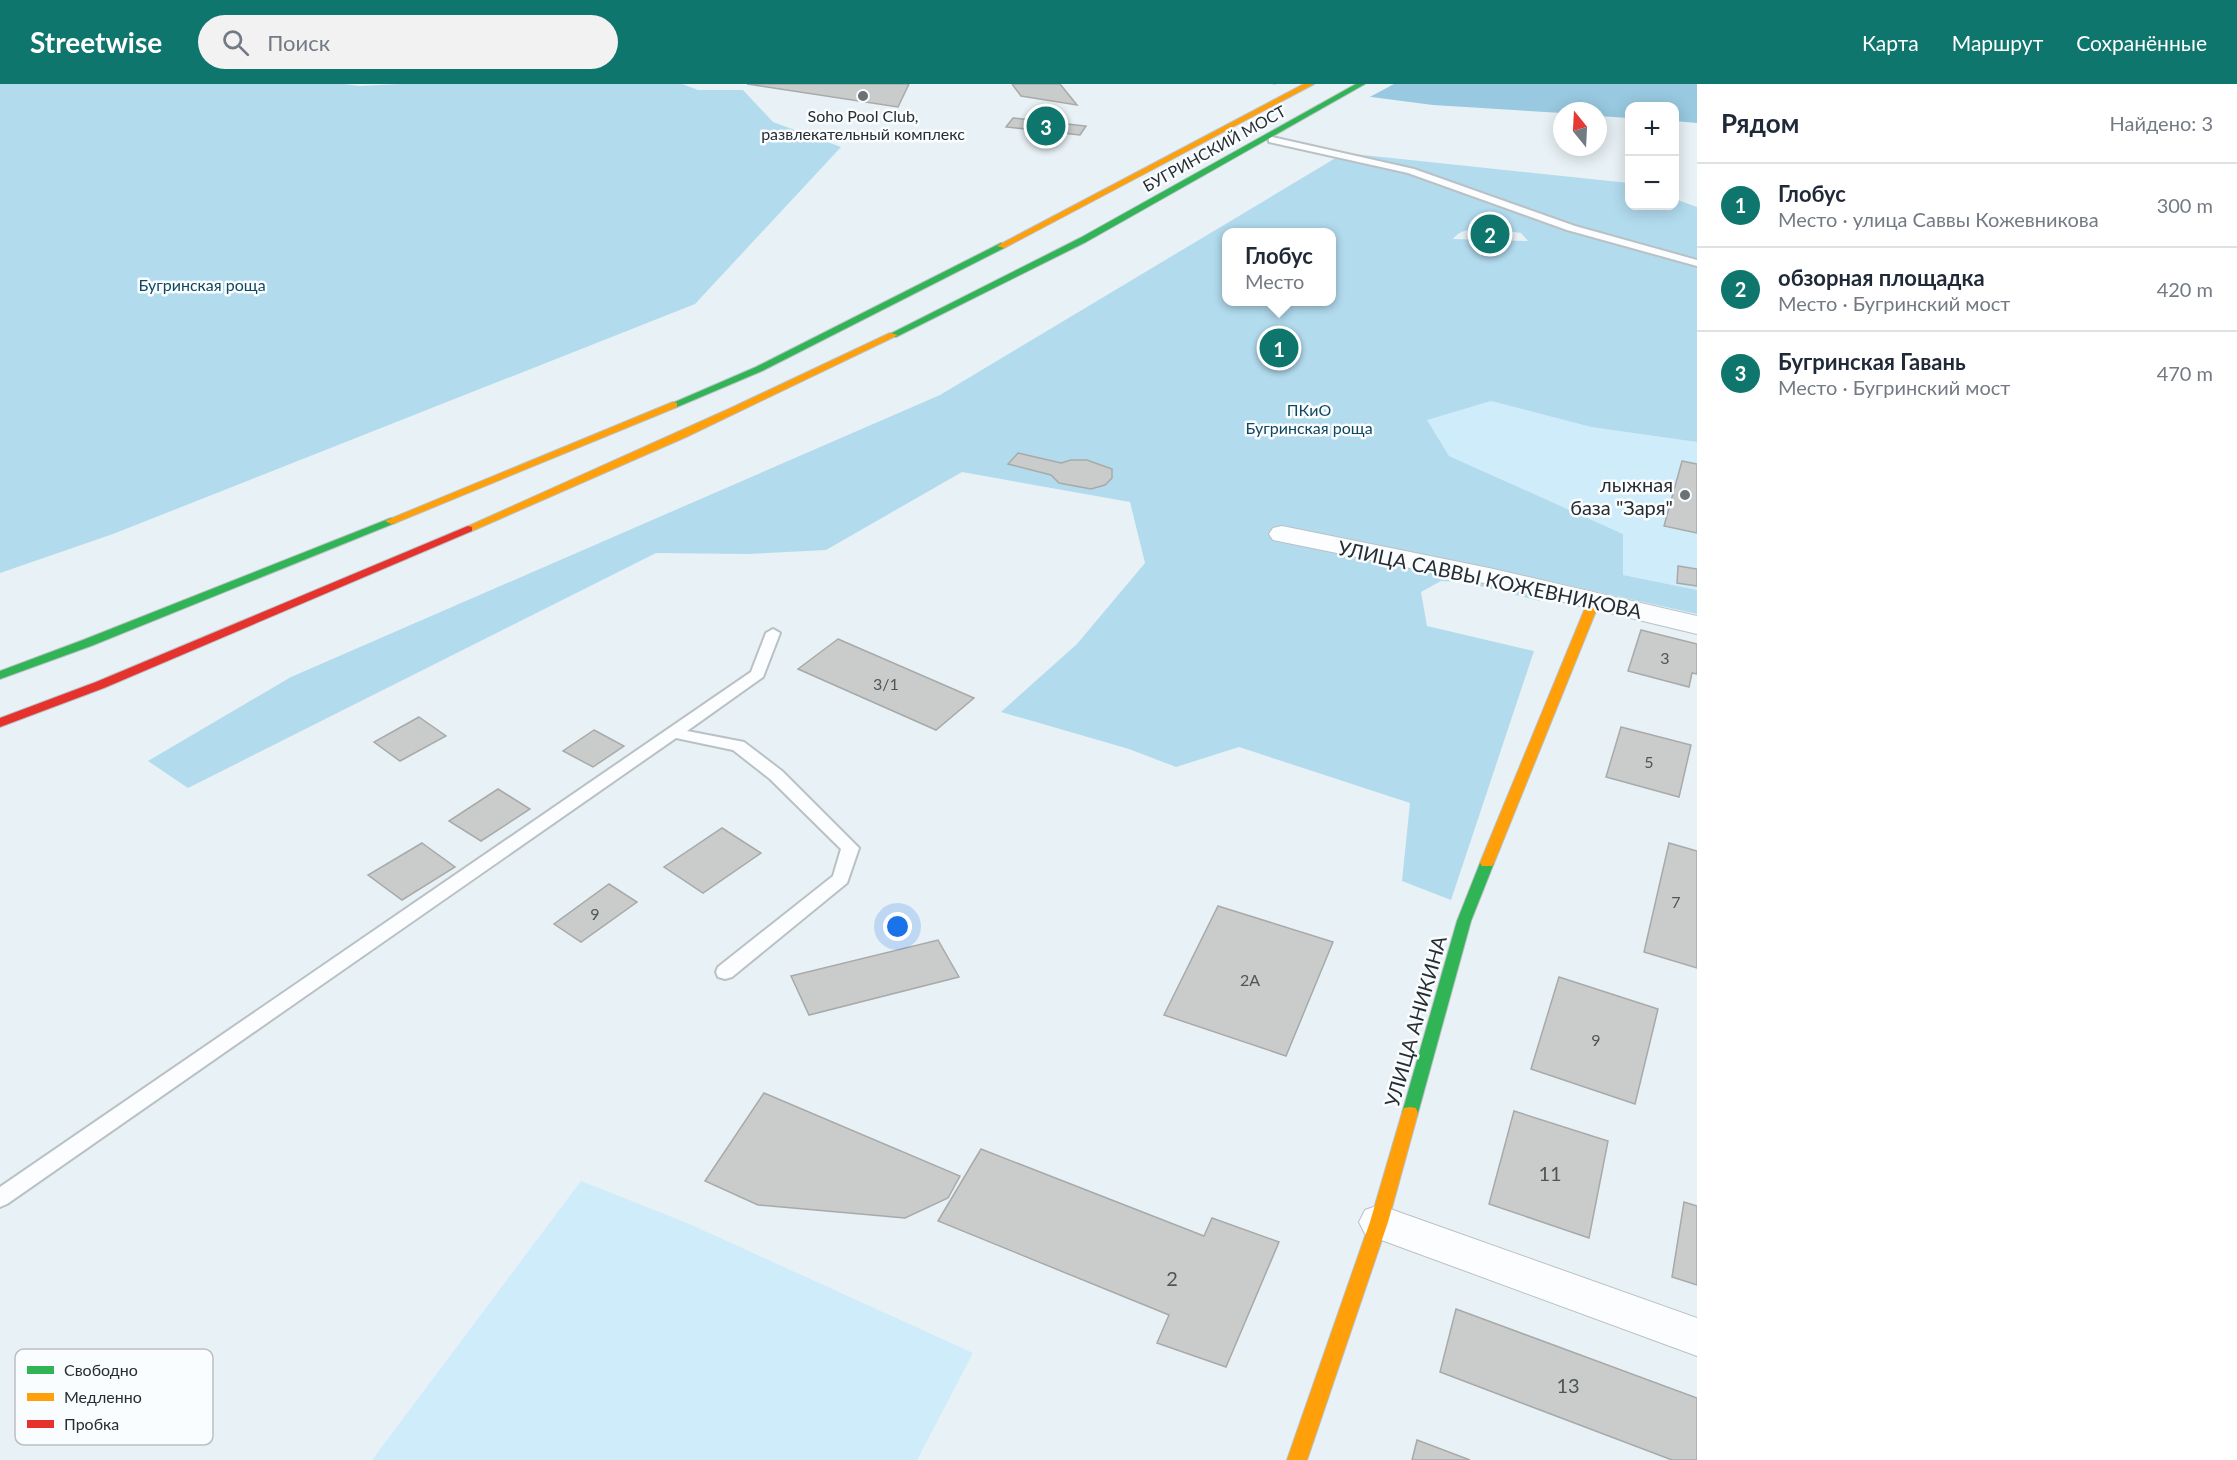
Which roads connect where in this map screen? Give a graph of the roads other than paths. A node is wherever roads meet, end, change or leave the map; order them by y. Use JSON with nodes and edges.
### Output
{"nodes":[{"id":1,"x":1310,"y":84,"type":"edge"},
{"id":2,"x":1361,"y":84,"type":"edge"},
{"id":3,"x":1272,"y":140,"type":"dead end"},
{"id":4,"x":1697,"y":263,"type":"edge"},
{"id":5,"x":1282,"y":534,"type":"dead end"},
{"id":6,"x":1594,"y":601,"type":"junction"},
{"id":7,"x":1697,"y":625,"type":"edge"},
{"id":8,"x":773,"y":633,"type":"dead end"},
{"id":9,"x":0,"y":675,"type":"edge"},
{"id":10,"x":0,"y":723,"type":"edge"},
{"id":11,"x":673,"y":732,"type":"junction"},
{"id":12,"x":725,"y":972,"type":"dead end"},
{"id":13,"x":0,"y":1198,"type":"edge"},
{"id":14,"x":1379,"y":1222,"type":"junction"},
{"id":15,"x":1697,"y":1337,"type":"edge"},
{"id":16,"x":1297,"y":1460,"type":"edge"}],
"edges":[{"from":1,"to":9,"type":"main road"},
{"from":2,"to":10,"type":"main road","name":"БУГРИНСКИЙ МОСТ"},
{"from":3,"to":4,"type":"lane"},
{"from":5,"to":6,"type":"street","name":"УЛИЦА САВВЫ КОЖЕВНИКОВА"},
{"from":6,"to":7,"type":"street","name":"УЛИЦА САВВЫ КОЖЕВНИКОВА"},
{"from":6,"to":14,"type":"main road","name":"УЛИЦА АНИКИНА"},
{"from":8,"to":11,"type":"lane"},
{"from":11,"to":12,"type":"lane"},
{"from":11,"to":13,"type":"lane"},
{"from":14,"to":15,"type":"street"},
{"from":14,"to":16,"type":"main road","name":"УЛИЦА АНИКИНА"}]}
